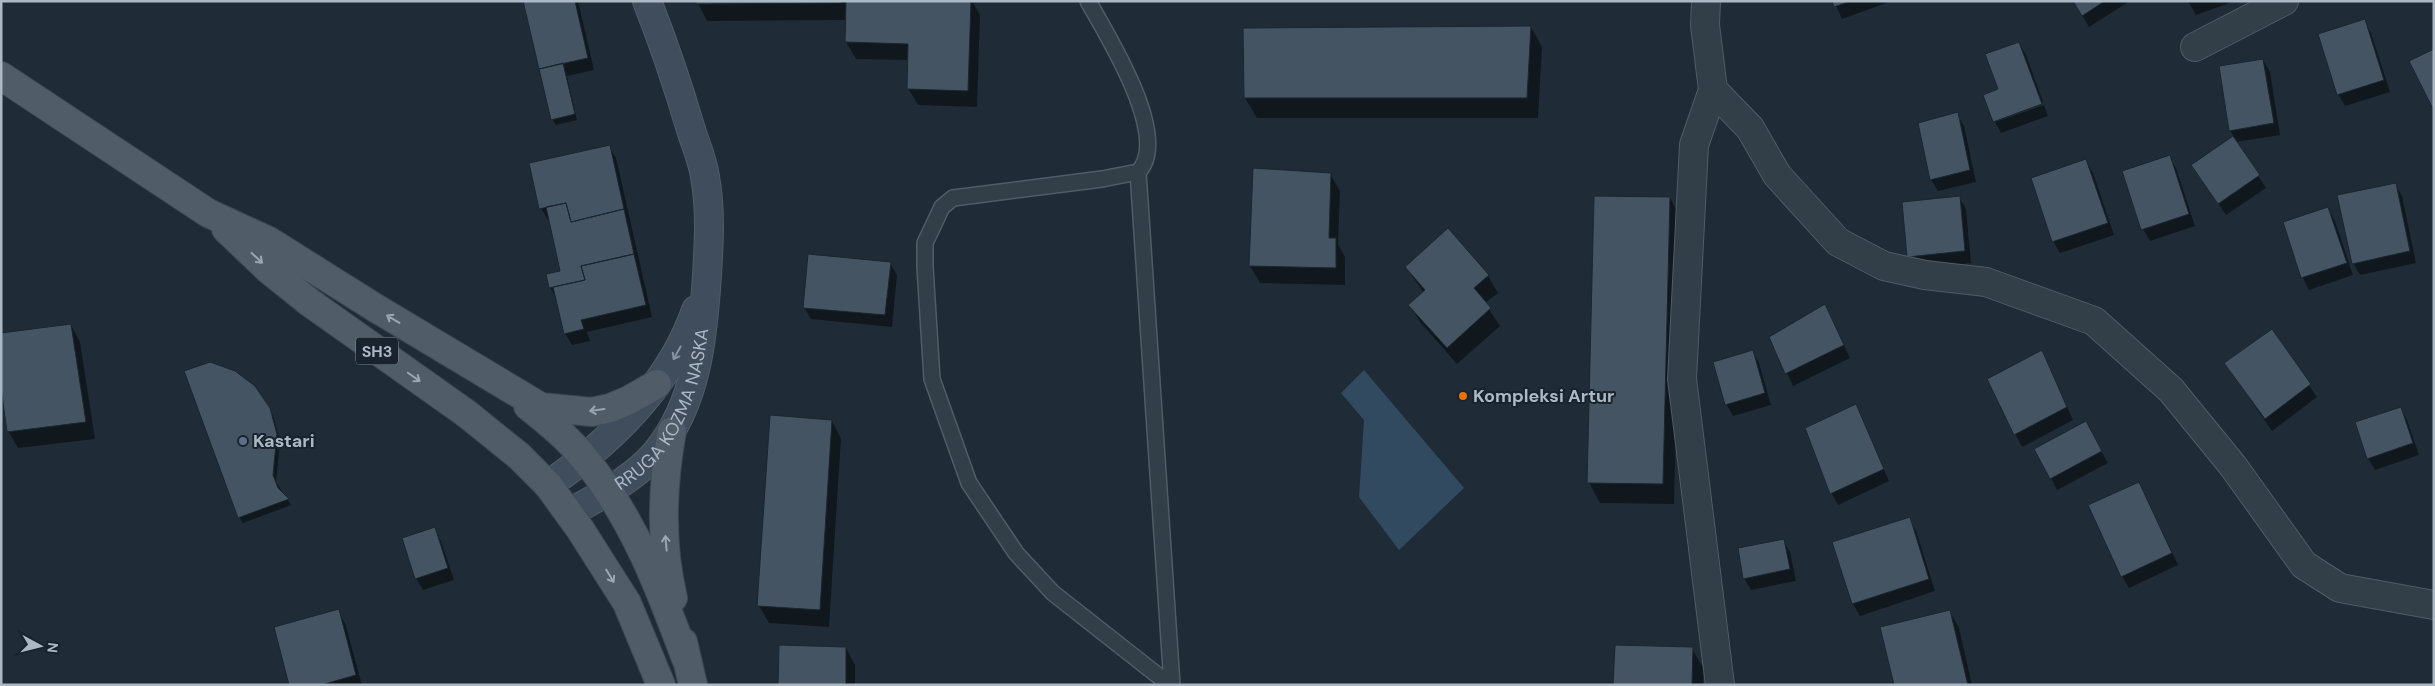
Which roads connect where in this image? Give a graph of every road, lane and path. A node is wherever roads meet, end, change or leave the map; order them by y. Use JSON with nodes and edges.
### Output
{"nodes":[{"id":1,"x":647,"y":1,"type":"edge"},
{"id":2,"x":1088,"y":1,"type":"edge"},
{"id":3,"x":1706,"y":1,"type":"edge"},
{"id":4,"x":2284,"y":1,"type":"edge"},
{"id":5,"x":2195,"y":47,"type":"dead end"},
{"id":6,"x":1,"y":76,"type":"edge"},
{"id":7,"x":1714,"y":90,"type":"junction"},
{"id":8,"x":1138,"y":172,"type":"junction"},
{"id":9,"x":208,"y":213,"type":"junction"},
{"id":10,"x":707,"y":275,"type":"junction"},
{"id":11,"x":657,"y":384,"type":"junction"},
{"id":12,"x":510,"y":389,"type":"junction"},
{"id":13,"x":672,"y":431,"type":"junction"},
{"id":14,"x":584,"y":458,"type":"junction"},
{"id":15,"x":548,"y":485,"type":"junction"},
{"id":16,"x":608,"y":490,"type":"junction"},
{"id":17,"x":569,"y":513,"type":"junction"},
{"id":18,"x":2434,"y":605,"type":"edge"},
{"id":19,"x":689,"y":672,"type":"edge"},
{"id":20,"x":661,"y":685,"type":"edge"},
{"id":21,"x":1171,"y":685,"type":"edge"},
{"id":22,"x":1720,"y":685,"type":"edge"}],
"edges":[{"from":1,"to":10,"type":"main road","name":"RRUGA KOZMA NASKA"},
{"from":2,"to":8,"type":"lane"},
{"from":3,"to":7,"type":"street"},
{"from":4,"to":5,"type":"street"},
{"from":6,"to":9,"type":"main road","number":"SH3"},
{"from":7,"to":18,"type":"street"},
{"from":7,"to":22,"type":"street"},
{"from":8,"to":21,"type":"lane"},
{"from":8,"to":21,"type":"lane"},
{"from":12,"to":9,"type":"main road","number":"SH3","one_way":true},
{"from":9,"to":15,"type":"main road","number":"SH3","one_way":true},
{"from":10,"to":11,"type":"main road","name":"RRUGA KOZMA NASKA","one_way":true},
{"from":10,"to":13,"type":"main road","name":"RRUGA KOZMA NASKA"},
{"from":11,"to":12,"type":"main road","one_way":true},
{"from":11,"to":14,"type":"main road","name":"RRUGA KOZMA NASKA"},
{"from":12,"to":14,"type":"main road","number":"SH3"},
{"from":13,"to":16,"type":"main road","name":"RRUGA KOZMA NASKA"},
{"from":19,"to":13,"type":"main road","one_way":true},
{"from":14,"to":15,"type":"main road","name":"RRUGA KOZMA NASKA"},
{"from":14,"to":16,"type":"main road","number":"SH3"},
{"from":15,"to":17,"type":"main road","number":"SH3"},
{"from":16,"to":17,"type":"main road","name":"RRUGA KOZMA NASKA"},
{"from":16,"to":19,"type":"main road","number":"SH3"},
{"from":17,"to":20,"type":"main road","number":"SH3","one_way":true}]}
